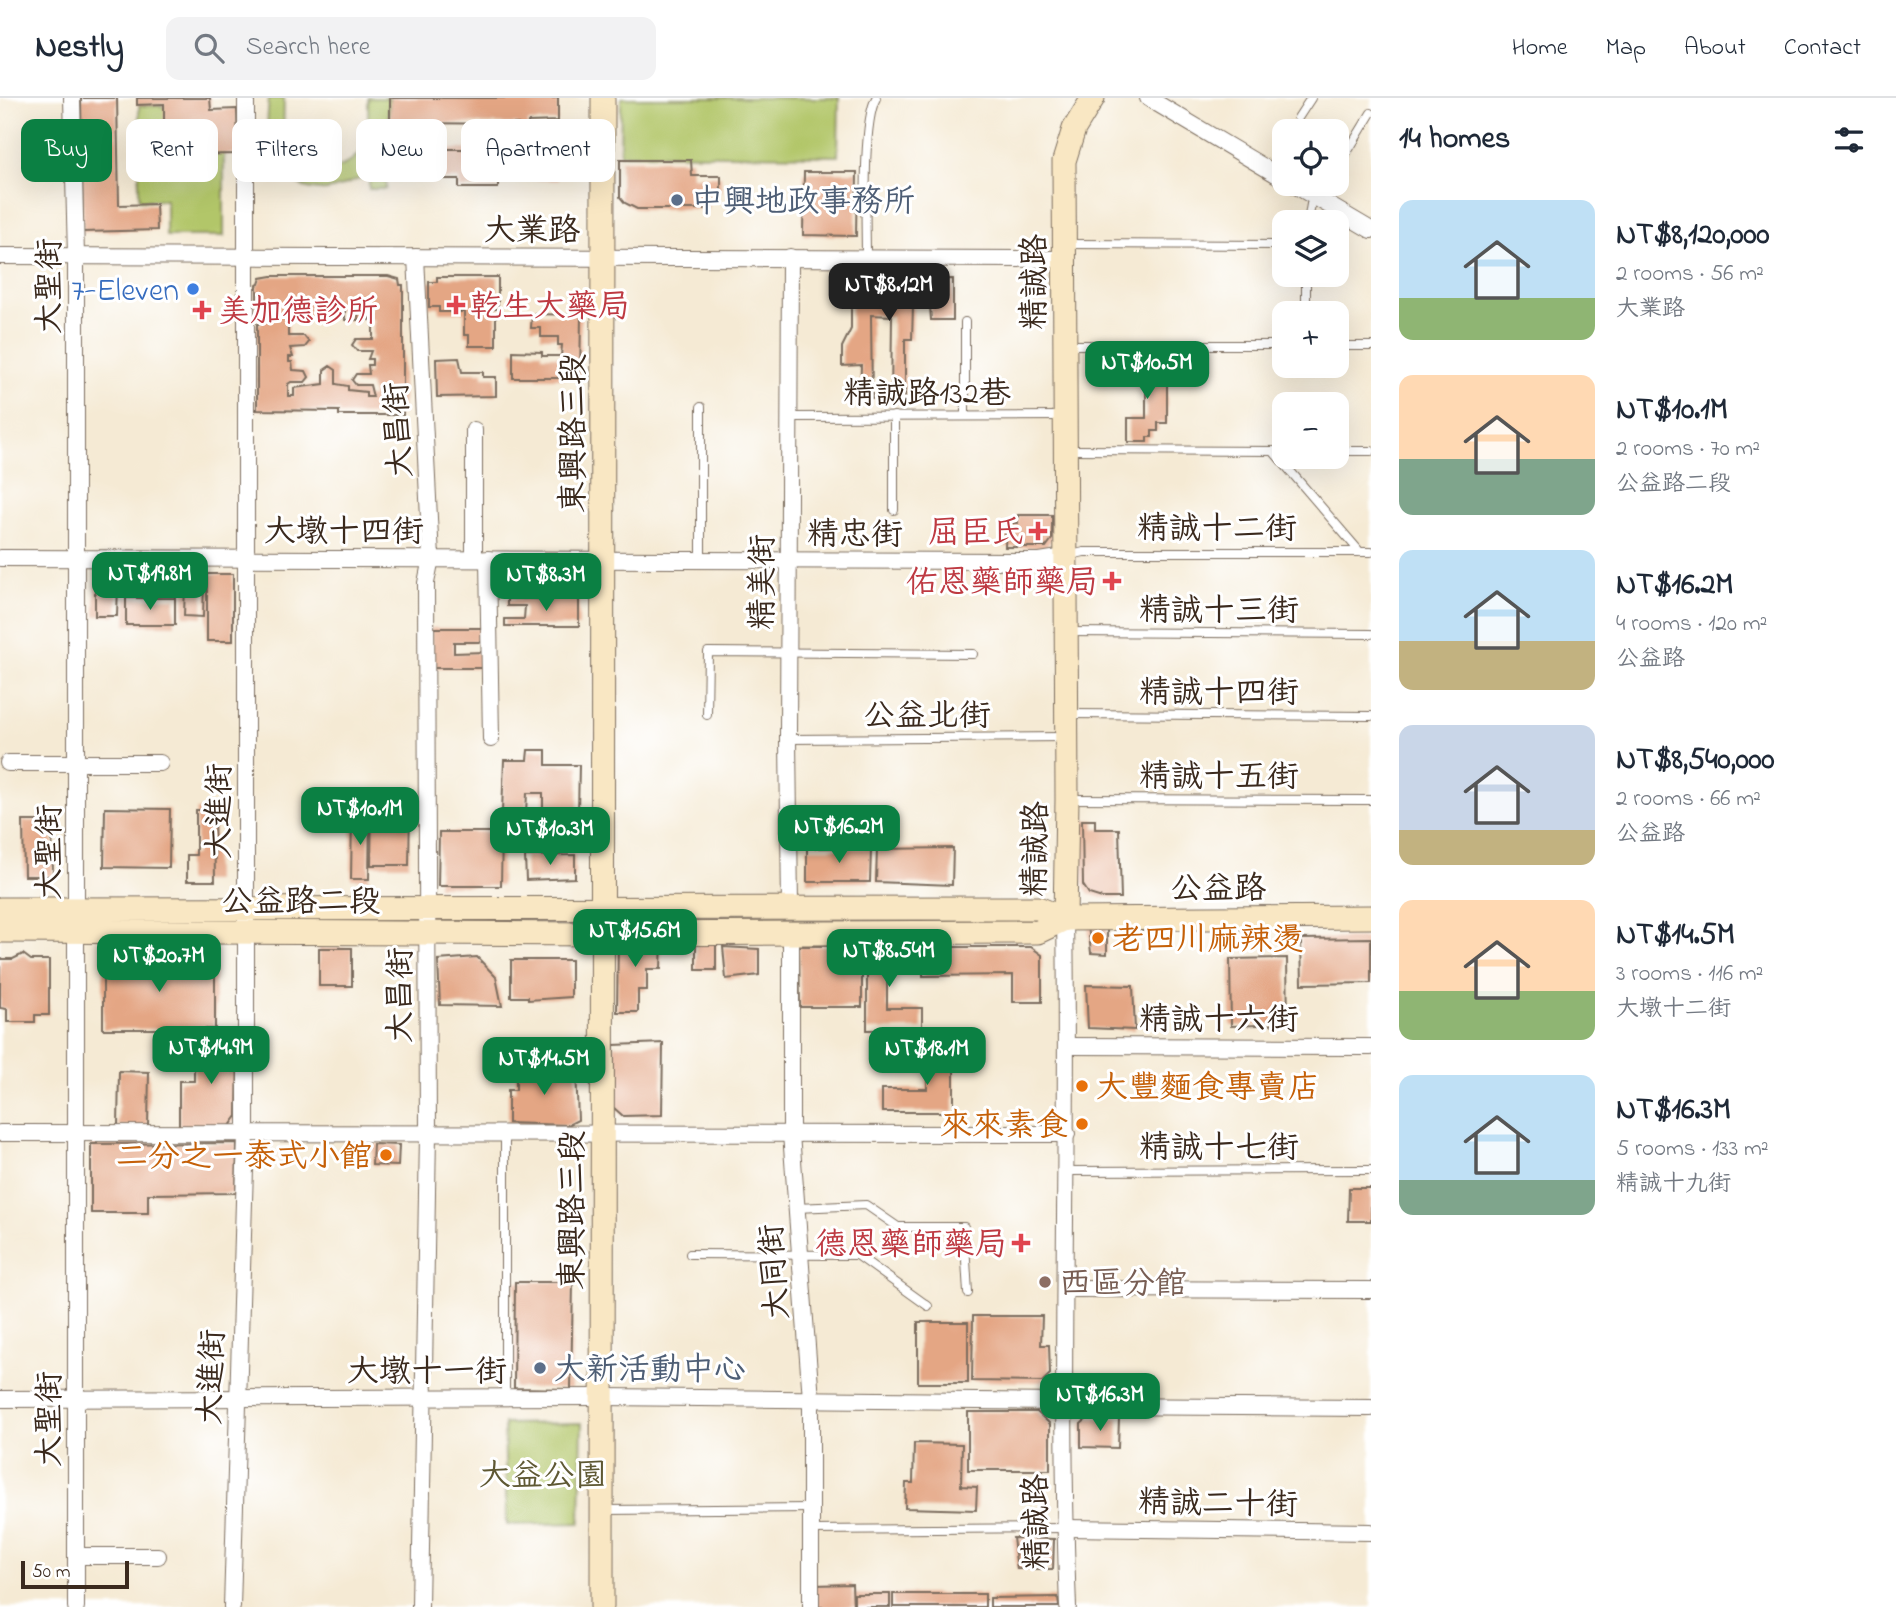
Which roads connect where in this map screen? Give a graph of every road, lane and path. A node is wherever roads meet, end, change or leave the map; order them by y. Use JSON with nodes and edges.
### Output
{"nodes":[{"id":1,"x":72,"y":98,"type":"edge"},
{"id":2,"x":246,"y":98,"type":"edge"},
{"id":3,"x":603,"y":98,"type":"edge"},
{"id":4,"x":876,"y":98,"type":"edge"},
{"id":5,"x":1093,"y":98,"type":"edge"},
{"id":6,"x":1148,"y":98,"type":"edge"},
{"id":7,"x":1311,"y":98,"type":"edge"},
{"id":8,"x":1371,"y":113,"type":"edge"},
{"id":9,"x":1298,"y":118,"type":"dead end"},
{"id":10,"x":1349,"y":149,"type":"edge"},
{"id":11,"x":1272,"y":172,"type":"edge"},
{"id":12,"x":1314,"y":196,"type":"edge"},
{"id":13,"x":1318,"y":198,"type":"junction"},
{"id":14,"x":1310,"y":210,"type":"edge"},
{"id":15,"x":1371,"y":230,"type":"edge"},
{"id":16,"x":1272,"y":245,"type":"edge"},
{"id":17,"x":1065,"y":251,"type":"junction"},
{"id":18,"x":0,"y":256,"type":"edge"},
{"id":19,"x":76,"y":256,"type":"junction"},
{"id":20,"x":246,"y":257,"type":"junction"},
{"id":21,"x":416,"y":257,"type":"junction"},
{"id":22,"x":603,"y":257,"type":"junction"},
{"id":23,"x":790,"y":257,"type":"junction"},
{"id":24,"x":866,"y":257,"type":"junction"},
{"id":25,"x":965,"y":322,"type":"dead end"},
{"id":26,"x":1065,"y":345,"type":"junction"},
{"id":27,"x":1272,"y":345,"type":"edge"},
{"id":28,"x":1349,"y":346,"type":"edge"},
{"id":29,"x":1371,"y":346,"type":"edge"},
{"id":30,"x":701,"y":407,"type":"dead end"},
{"id":31,"x":790,"y":416,"type":"junction"},
{"id":32,"x":894,"y":416,"type":"junction"},
{"id":33,"x":965,"y":416,"type":"junction"},
{"id":34,"x":1065,"y":416,"type":"junction"},
{"id":35,"x":474,"y":430,"type":"dead end"},
{"id":36,"x":1065,"y":450,"type":"junction"},
{"id":37,"x":1349,"y":451,"type":"edge"},
{"id":38,"x":1371,"y":451,"type":"edge"},
{"id":39,"x":1272,"y":452,"type":"edge"},
{"id":40,"x":1288,"y":469,"type":"edge"},
{"id":41,"x":894,"y":510,"type":"dead end"},
{"id":42,"x":1360,"y":552,"type":"junction"},
{"id":43,"x":1371,"y":552,"type":"edge"},
{"id":44,"x":1065,"y":557,"type":"junction"},
{"id":45,"x":0,"y":558,"type":"edge"},
{"id":46,"x":76,"y":558,"type":"junction"},
{"id":47,"x":245,"y":558,"type":"junction"},
{"id":48,"x":431,"y":558,"type":"junction"},
{"id":49,"x":481,"y":559,"type":"junction"},
{"id":50,"x":604,"y":559,"type":"junction"},
{"id":51,"x":701,"y":561,"type":"junction"},
{"id":52,"x":789,"y":561,"type":"junction"},
{"id":53,"x":1066,"y":632,"type":"junction"},
{"id":54,"x":1371,"y":634,"type":"edge"},
{"id":55,"x":789,"y":652,"type":"junction"},
{"id":56,"x":973,"y":654,"type":"dead end"},
{"id":57,"x":707,"y":715,"type":"dead end"},
{"id":58,"x":1371,"y":716,"type":"edge"},
{"id":59,"x":1066,"y":726,"type":"junction"},
{"id":60,"x":491,"y":739,"type":"dead end"},
{"id":61,"x":788,"y":739,"type":"junction"},
{"id":62,"x":8,"y":763,"type":"dead end"},
{"id":63,"x":76,"y":763,"type":"junction"},
{"id":64,"x":160,"y":763,"type":"dead end"},
{"id":65,"x":1067,"y":799,"type":"junction"},
{"id":66,"x":1371,"y":800,"type":"edge"},
{"id":67,"x":790,"y":908,"type":"junction"},
{"id":68,"x":0,"y":909,"type":"edge"},
{"id":69,"x":603,"y":909,"type":"junction"},
{"id":70,"x":1371,"y":917,"type":"edge"},
{"id":71,"x":1065,"y":919,"type":"junction"},
{"id":72,"x":76,"y":920,"type":"junction"},
{"id":73,"x":427,"y":920,"type":"junction"},
{"id":74,"x":246,"y":921,"type":"junction"},
{"id":75,"x":0,"y":932,"type":"edge"},
{"id":76,"x":791,"y":933,"type":"junction"},
{"id":77,"x":603,"y":934,"type":"junction"},
{"id":78,"x":1067,"y":1046,"type":"junction"},
{"id":79,"x":1371,"y":1047,"type":"edge"},
{"id":80,"x":0,"y":1133,"type":"edge"},
{"id":81,"x":76,"y":1133,"type":"junction"},
{"id":82,"x":246,"y":1133,"type":"junction"},
{"id":83,"x":428,"y":1134,"type":"junction"},
{"id":84,"x":505,"y":1134,"type":"junction"},
{"id":85,"x":603,"y":1134,"type":"junction"},
{"id":86,"x":791,"y":1134,"type":"junction"},
{"id":87,"x":1067,"y":1134,"type":"junction"},
{"id":88,"x":1371,"y":1170,"type":"edge"},
{"id":89,"x":1067,"y":1171,"type":"junction"},
{"id":90,"x":796,"y":1208,"type":"junction"},
{"id":91,"x":690,"y":1254,"type":"dead end"},
{"id":92,"x":800,"y":1255,"type":"junction"},
{"id":93,"x":1065,"y":1289,"type":"junction"},
{"id":94,"x":1371,"y":1290,"type":"edge"},
{"id":95,"x":968,"y":1293,"type":"dead end"},
{"id":96,"x":928,"y":1306,"type":"dead end"},
{"id":97,"x":603,"y":1397,"type":"junction"},
{"id":98,"x":505,"y":1398,"type":"junction"},
{"id":99,"x":0,"y":1399,"type":"edge"},
{"id":100,"x":76,"y":1399,"type":"junction"},
{"id":101,"x":237,"y":1399,"type":"junction"},
{"id":102,"x":424,"y":1399,"type":"junction"},
{"id":103,"x":811,"y":1399,"type":"junction"},
{"id":104,"x":1064,"y":1402,"type":"junction"},
{"id":105,"x":1371,"y":1408,"type":"edge"},
{"id":106,"x":811,"y":1508,"type":"junction"},
{"id":107,"x":602,"y":1510,"type":"junction"},
{"id":108,"x":1065,"y":1528,"type":"junction"},
{"id":109,"x":811,"y":1530,"type":"junction"},
{"id":110,"x":1371,"y":1532,"type":"edge"},
{"id":111,"x":76,"y":1556,"type":"junction"},
{"id":112,"x":159,"y":1556,"type":"dead end"},
{"id":113,"x":76,"y":1607,"type":"edge"},
{"id":114,"x":232,"y":1607,"type":"edge"},
{"id":115,"x":420,"y":1607,"type":"edge"},
{"id":116,"x":602,"y":1607,"type":"edge"},
{"id":117,"x":811,"y":1607,"type":"edge"},
{"id":118,"x":1068,"y":1607,"type":"edge"}],
"edges":[{"from":1,"to":19,"type":"street","name":"大聖街"},
{"from":2,"to":20,"type":"street","name":"大進街"},
{"from":3,"to":22,"type":"street","name":"東興路三段"},
{"from":4,"to":24,"type":"lane"},
{"from":5,"to":17,"type":"street","name":"精誠路"},
{"from":6,"to":11,"type":"street"},
{"from":7,"to":9,"type":"lane"},
{"from":8,"to":10,"type":"lane"},
{"from":12,"to":13,"type":"street"},
{"from":13,"to":14,"type":"lane"},
{"from":13,"to":15,"type":"street"},
{"from":16,"to":17,"type":"lane"},
{"from":17,"to":24,"type":"street","name":"大業路"},
{"from":17,"to":26,"type":"street","name":"精誠路"},
{"from":18,"to":19,"type":"street","name":"大業路"},
{"from":19,"to":20,"type":"street","name":"大業路"},
{"from":19,"to":46,"type":"street","name":"大聖街"},
{"from":20,"to":21,"type":"street","name":"大業路"},
{"from":20,"to":47,"type":"street","name":"大進街"},
{"from":21,"to":22,"type":"street","name":"大業路"},
{"from":21,"to":48,"type":"street","name":"大昌街"},
{"from":22,"to":23,"type":"street","name":"大業路"},
{"from":22,"to":50,"type":"street","name":"東興路三段"},
{"from":23,"to":24,"type":"street","name":"大業路"},
{"from":23,"to":31,"type":"street","name":"精美街"},
{"from":25,"to":33,"type":"lane"},
{"from":26,"to":27,"type":"lane"},
{"from":26,"to":34,"type":"street","name":"精誠路"},
{"from":28,"to":29,"type":"lane"},
{"from":30,"to":51,"type":"lane"},
{"from":31,"to":32,"type":"lane","name":"精誠路132巷"},
{"from":31,"to":52,"type":"street","name":"精美街"},
{"from":32,"to":33,"type":"lane","name":"精誠路132巷"},
{"from":32,"to":41,"type":"lane"},
{"from":33,"to":34,"type":"lane","name":"精誠路132巷"},
{"from":34,"to":36,"type":"street","name":"精誠路"},
{"from":35,"to":49,"type":"street"},
{"from":36,"to":39,"type":"lane"},
{"from":36,"to":44,"type":"street","name":"精誠路"},
{"from":37,"to":38,"type":"lane"},
{"from":40,"to":42,"type":"lane"},
{"from":42,"to":43,"type":"lane","name":"精誠十二街"},
{"from":42,"to":44,"type":"lane","name":"精誠十二街"},
{"from":44,"to":52,"type":"street","name":"精忠街"},
{"from":44,"to":53,"type":"street","name":"精誠路"},
{"from":45,"to":46,"type":"street","name":"大墩十四街"},
{"from":46,"to":47,"type":"street","name":"大墩十四街"},
{"from":46,"to":63,"type":"street","name":"大聖街"},
{"from":47,"to":48,"type":"street","name":"大墩十四街"},
{"from":47,"to":74,"type":"street","name":"大進街"},
{"from":48,"to":49,"type":"street","name":"大墩十四街"},
{"from":48,"to":73,"type":"street","name":"大昌街"},
{"from":49,"to":50,"type":"street","name":"大墩十四街"},
{"from":49,"to":60,"type":"street"},
{"from":50,"to":51,"type":"street","name":"精忠街"},
{"from":50,"to":69,"type":"street","name":"東興路三段"},
{"from":51,"to":52,"type":"street","name":"精忠街"},
{"from":52,"to":55,"type":"street","name":"精美街"},
{"from":53,"to":54,"type":"lane","name":"精誠十三街"},
{"from":53,"to":59,"type":"street","name":"精誠路"},
{"from":55,"to":56,"type":"lane"},
{"from":55,"to":57,"type":"lane"},
{"from":55,"to":61,"type":"street","name":"精美街"},
{"from":58,"to":59,"type":"lane","name":"精誠十四街"},
{"from":59,"to":61,"type":"lane","name":"公益北街"},
{"from":59,"to":65,"type":"street","name":"精誠路"},
{"from":61,"to":67,"type":"street","name":"精美街"},
{"from":62,"to":63,"type":"street"},
{"from":63,"to":64,"type":"street"},
{"from":63,"to":72,"type":"street","name":"大聖街"},
{"from":65,"to":66,"type":"lane","name":"精誠十五街"},
{"from":65,"to":71,"type":"street","name":"精誠路"},
{"from":67,"to":69,"type":"street","name":"公益路"},
{"from":67,"to":71,"type":"street","name":"公益路"},
{"from":67,"to":76,"type":"street"},
{"from":68,"to":72,"type":"street","name":"公益路二段"},
{"from":69,"to":73,"type":"street","name":"公益路二段"},
{"from":69,"to":77,"type":"street","name":"東興路三段"},
{"from":70,"to":71,"type":"street","name":"公益路"},
{"from":71,"to":76,"type":"street","name":"公益路"},
{"from":71,"to":78,"type":"street","name":"精誠路"},
{"from":72,"to":74,"type":"street","name":"公益路二段"},
{"from":72,"to":75,"type":"street","name":"公益路二段"},
{"from":72,"to":81,"type":"street","name":"大聖街"},
{"from":73,"to":74,"type":"street","name":"公益路二段"},
{"from":73,"to":77,"type":"street","name":"公益路二段"},
{"from":73,"to":83,"type":"street","name":"大昌街"},
{"from":74,"to":82,"type":"street","name":"大進街"},
{"from":76,"to":77,"type":"street","name":"公益路"},
{"from":76,"to":86,"type":"street","name":"大同街"},
{"from":77,"to":85,"type":"street","name":"東興路三段"},
{"from":78,"to":79,"type":"street","name":"精誠十六街"},
{"from":78,"to":87,"type":"street","name":"精誠路"},
{"from":80,"to":81,"type":"street"},
{"from":81,"to":82,"type":"street"},
{"from":81,"to":100,"type":"street","name":"大聖街"},
{"from":82,"to":83,"type":"street"},
{"from":82,"to":101,"type":"street","name":"大進街"},
{"from":83,"to":84,"type":"street"},
{"from":83,"to":102,"type":"street","name":"大昌街"},
{"from":84,"to":85,"type":"street"},
{"from":84,"to":98,"type":"lane"},
{"from":85,"to":86,"type":"street"},
{"from":85,"to":97,"type":"street","name":"東興路三段"},
{"from":86,"to":87,"type":"street"},
{"from":86,"to":90,"type":"street","name":"大同街"},
{"from":87,"to":89,"type":"street","name":"精誠路"},
{"from":88,"to":89,"type":"lane","name":"精誠十七街"},
{"from":89,"to":93,"type":"street","name":"精誠路"},
{"from":90,"to":92,"type":"street","name":"大同街"},
{"from":90,"to":95,"type":"lane"},
{"from":91,"to":92,"type":"lane"},
{"from":92,"to":96,"type":"lane"},
{"from":92,"to":103,"type":"street","name":"大同街"},
{"from":93,"to":94,"type":"street"},
{"from":93,"to":104,"type":"street","name":"精誠路"},
{"from":97,"to":98,"type":"street","name":"大墩十一街"},
{"from":97,"to":103,"type":"street","name":"大墩十一街"},
{"from":97,"to":107,"type":"street","name":"東興路三段"},
{"from":98,"to":102,"type":"street","name":"大墩十一街"},
{"from":99,"to":100,"type":"street","name":"大墩十一街"},
{"from":100,"to":101,"type":"street","name":"大墩十一街"},
{"from":100,"to":111,"type":"street","name":"大聖街"},
{"from":101,"to":102,"type":"street","name":"大墩十一街"},
{"from":101,"to":114,"type":"street","name":"大進街"},
{"from":102,"to":115,"type":"street","name":"大昌街"},
{"from":103,"to":104,"type":"street","name":"大墩十一街"},
{"from":103,"to":106,"type":"street","name":"大同街"},
{"from":104,"to":105,"type":"street","name":"大墩十一街"},
{"from":104,"to":108,"type":"street","name":"精誠路"},
{"from":106,"to":107,"type":"lane"},
{"from":106,"to":109,"type":"street","name":"大同街"},
{"from":107,"to":116,"type":"street","name":"東興路三段"},
{"from":108,"to":109,"type":"lane"},
{"from":108,"to":110,"type":"street","name":"精誠二十街"},
{"from":108,"to":118,"type":"street","name":"精誠路"},
{"from":109,"to":117,"type":"street","name":"大同街"},
{"from":111,"to":112,"type":"street"},
{"from":111,"to":113,"type":"street","name":"大聖街"}]}
